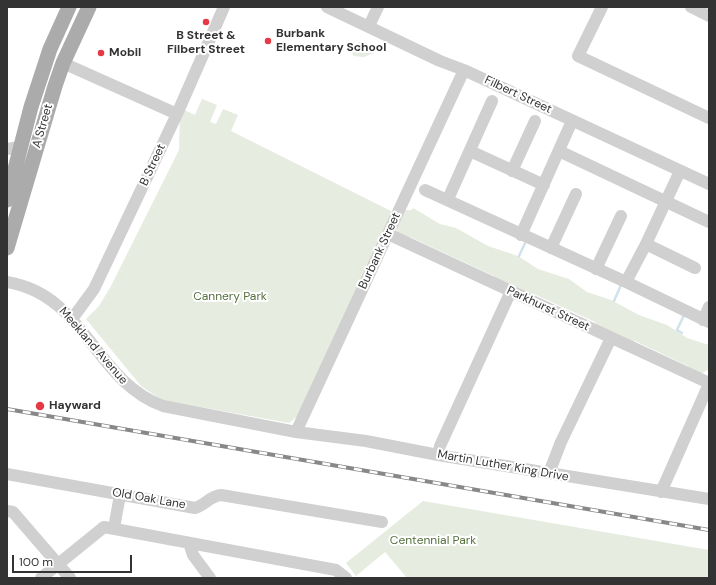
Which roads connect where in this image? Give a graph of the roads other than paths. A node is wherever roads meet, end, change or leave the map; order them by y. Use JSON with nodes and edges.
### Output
{"nodes":[{"id":1,"x":69,"y":7,"type":"edge"},
{"id":2,"x":89,"y":7,"type":"edge"},
{"id":3,"x":224,"y":7,"type":"edge"},
{"id":4,"x":327,"y":7,"type":"edge"},
{"id":5,"x":378,"y":7,"type":"edge"},
{"id":6,"x":602,"y":7,"type":"edge"},
{"id":7,"x":691,"y":7,"type":"edge"},
{"id":8,"x":709,"y":16,"type":"edge"},
{"id":9,"x":369,"y":26,"type":"junction"},
{"id":10,"x":63,"y":63,"type":"junction"},
{"id":11,"x":464,"y":70,"type":"junction"},
{"id":12,"x":492,"y":102,"type":"dead end"},
{"id":13,"x":177,"y":114,"type":"junction"},
{"id":14,"x":709,"y":118,"type":"edge"},
{"id":15,"x":572,"y":121,"type":"junction"},
{"id":16,"x":535,"y":122,"type":"dead end"},
{"id":17,"x":14,"y":148,"type":"edge"},
{"id":18,"x":470,"y":151,"type":"junction"},
{"id":19,"x":559,"y":151,"type":"junction"},
{"id":20,"x":10,"y":171,"type":"edge"},
{"id":21,"x":512,"y":171,"type":"junction"},
{"id":22,"x":680,"y":171,"type":"junction"},
{"id":23,"x":709,"y":184,"type":"edge"},
{"id":24,"x":544,"y":185,"type":"junction"},
{"id":25,"x":425,"y":190,"type":"dead end"},
{"id":26,"x":576,"y":194,"type":"dead end"},
{"id":27,"x":12,"y":199,"type":"edge"},
{"id":28,"x":448,"y":199,"type":"junction"},
{"id":29,"x":666,"y":202,"type":"junction"},
{"id":30,"x":621,"y":216,"type":"dead end"},
{"id":31,"x":709,"y":222,"type":"edge"},
{"id":32,"x":388,"y":234,"type":"junction"},
{"id":33,"x":521,"y":235,"type":"junction"},
{"id":34,"x":646,"y":244,"type":"junction"},
{"id":35,"x":7,"y":248,"type":"edge"},
{"id":36,"x":551,"y":248,"type":"junction"},
{"id":37,"x":695,"y":268,"type":"dead end"},
{"id":38,"x":596,"y":269,"type":"junction"},
{"id":39,"x":7,"y":282,"type":"edge"},
{"id":40,"x":626,"y":282,"type":"junction"},
{"id":41,"x":511,"y":291,"type":"junction"},
{"id":42,"x":709,"y":307,"type":"edge"},
{"id":43,"x":72,"y":319,"type":"junction"},
{"id":44,"x":706,"y":321,"type":"edge"},
{"id":45,"x":611,"y":338,"type":"junction"},
{"id":46,"x":709,"y":383,"type":"edge"},
{"id":47,"x":296,"y":432,"type":"junction"},
{"id":48,"x":438,"y":455,"type":"junction"},
{"id":49,"x":549,"y":473,"type":"junction"},
{"id":50,"x":7,"y":474,"type":"edge"},
{"id":51,"x":661,"y":492,"type":"junction"},
{"id":52,"x":120,"y":495,"type":"junction"},
{"id":53,"x":709,"y":499,"type":"edge"},
{"id":54,"x":10,"y":512,"type":"edge"},
{"id":55,"x":382,"y":522,"type":"dead end"},
{"id":56,"x":109,"y":528,"type":"junction"},
{"id":57,"x":189,"y":543,"type":"junction"},
{"id":58,"x":58,"y":564,"type":"junction"},
{"id":59,"x":41,"y":578,"type":"edge"},
{"id":60,"x":70,"y":578,"type":"edge"},
{"id":61,"x":210,"y":578,"type":"edge"},
{"id":62,"x":346,"y":578,"type":"edge"}],
"edges":[{"from":1,"to":17,"type":"main road","name":"A Street"},
{"from":2,"to":10,"type":"main road","name":"A Street"},
{"from":3,"to":13,"type":"street","name":"B Street"},
{"from":4,"to":9,"type":"street","name":"Filbert Street"},
{"from":5,"to":9,"type":"street"},
{"from":6,"to":14,"type":"street"},
{"from":7,"to":8,"type":"street"},
{"from":9,"to":11,"type":"street","name":"Filbert Street"},
{"from":10,"to":13,"type":"street"},
{"from":10,"to":27,"type":"main road","name":"A Street"},
{"from":11,"to":15,"type":"street","name":"Filbert Street"},
{"from":11,"to":32,"type":"street","name":"Burbank Street"},
{"from":12,"to":18,"type":"street"},
{"from":13,"to":43,"type":"street","name":"B Street"},
{"from":15,"to":19,"type":"street"},
{"from":15,"to":22,"type":"street","name":"Filbert Street"},
{"from":16,"to":21,"type":"street"},
{"from":17,"to":20,"type":"main road","name":"A Street"},
{"from":18,"to":21,"type":"street"},
{"from":18,"to":28,"type":"street"},
{"from":19,"to":24,"type":"street"},
{"from":19,"to":29,"type":"street"},
{"from":20,"to":27,"type":"main road","name":"A Street"},
{"from":21,"to":24,"type":"street"},
{"from":22,"to":23,"type":"street","name":"Filbert Street"},
{"from":22,"to":29,"type":"street"},
{"from":24,"to":33,"type":"street"},
{"from":25,"to":28,"type":"street"},
{"from":26,"to":36,"type":"street"},
{"from":27,"to":35,"type":"main road","name":"A Street"},
{"from":28,"to":33,"type":"street"},
{"from":29,"to":31,"type":"street"},
{"from":29,"to":34,"type":"street"},
{"from":30,"to":38,"type":"street"},
{"from":32,"to":41,"type":"street","name":"Parkhurst Street"},
{"from":32,"to":47,"type":"street","name":"Burbank Street"},
{"from":33,"to":36,"type":"street"},
{"from":34,"to":37,"type":"street"},
{"from":34,"to":40,"type":"street"},
{"from":36,"to":38,"type":"street"},
{"from":38,"to":40,"type":"street"},
{"from":39,"to":43,"type":"street","name":"Meekland Avenue"},
{"from":40,"to":44,"type":"street"},
{"from":41,"to":45,"type":"street","name":"Parkhurst Street"},
{"from":41,"to":48,"type":"street"},
{"from":42,"to":44,"type":"street"},
{"from":43,"to":47,"type":"street","name":"Meekland Avenue"},
{"from":45,"to":46,"type":"street","name":"Parkhurst Street"},
{"from":45,"to":49,"type":"street"},
{"from":46,"to":51,"type":"street"},
{"from":47,"to":48,"type":"street","name":"Martin Luther King Drive"},
{"from":48,"to":49,"type":"street","name":"Martin Luther King Drive"},
{"from":49,"to":51,"type":"street","name":"Martin Luther King Drive"},
{"from":50,"to":52,"type":"street","name":"Old Oak Lane"},
{"from":51,"to":53,"type":"street","name":"Martin Luther King Drive"},
{"from":52,"to":55,"type":"street","name":"Old Oak Lane"},
{"from":52,"to":56,"type":"street"},
{"from":54,"to":58,"type":"street"},
{"from":56,"to":57,"type":"street"},
{"from":56,"to":58,"type":"street"},
{"from":57,"to":61,"type":"street"},
{"from":57,"to":62,"type":"street"},
{"from":58,"to":59,"type":"street"},
{"from":58,"to":60,"type":"street"}]}
